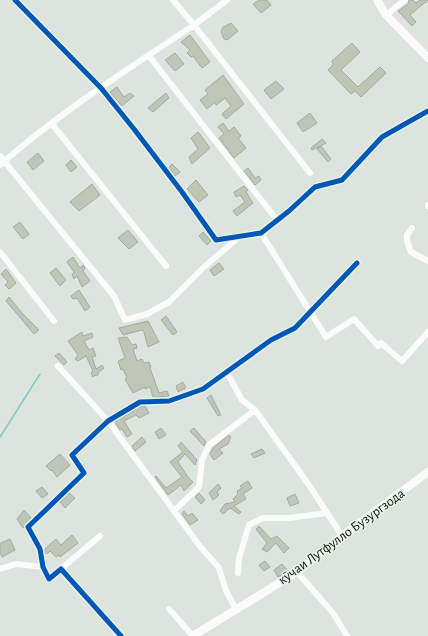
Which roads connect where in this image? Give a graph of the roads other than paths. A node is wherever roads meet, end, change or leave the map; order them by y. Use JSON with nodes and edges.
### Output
{"nodes":[{"id":1,"x":15,"y":0,"type":"edge"},
{"id":2,"x":173,"y":0,"type":"edge"},
{"id":3,"x":227,"y":0,"type":"edge"},
{"id":4,"x":377,"y":0,"type":"edge"},
{"id":5,"x":405,"y":0,"type":"edge"},
{"id":6,"x":386,"y":15,"type":"junction"},
{"id":7,"x":194,"y":26,"type":"junction"},
{"id":8,"x":149,"y":56,"type":"junction"},
{"id":9,"x":428,"y":58,"type":"edge"},
{"id":10,"x":101,"y":88,"type":"junction"},
{"id":11,"x":428,"y":111,"type":"edge"},
{"id":12,"x":52,"y":124,"type":"junction"},
{"id":13,"x":1,"y":161,"type":"edge"},
{"id":14,"x":310,"y":173,"type":"dead end"},
{"id":15,"x":278,"y":220,"type":"junction"},
{"id":16,"x":412,"y":228,"type":"dead end"},
{"id":17,"x":261,"y":233,"type":"junction"},
{"id":18,"x":240,"y":236,"type":"junction"},
{"id":19,"x":0,"y":252,"type":"edge"},
{"id":20,"x":428,"y":261,"type":"edge"},
{"id":21,"x":357,"y":263,"type":"dead end"},
{"id":22,"x":166,"y":266,"type":"dead end"},
{"id":23,"x":311,"y":313,"type":"junction"},
{"id":24,"x":54,"y":321,"type":"dead end"},
{"id":25,"x":428,"y":332,"type":"edge"},
{"id":26,"x":58,"y":366,"type":"dead end"},
{"id":27,"x":226,"y":371,"type":"junction"},
{"id":28,"x":255,"y":410,"type":"junction"},
{"id":29,"x":108,"y":421,"type":"junction"},
{"id":30,"x":428,"y":472,"type":"edge"},
{"id":31,"x":174,"y":510,"type":"junction"},
{"id":32,"x":327,"y":513,"type":"junction"},
{"id":33,"x":100,"y":536,"type":"dead end"},
{"id":34,"x":342,"y":536,"type":"junction"},
{"id":35,"x":43,"y":567,"type":"junction"},
{"id":36,"x":0,"y":569,"type":"edge"},
{"id":37,"x":61,"y":569,"type":"junction"},
{"id":38,"x":296,"y":572,"type":"junction"},
{"id":39,"x":238,"y":573,"type":"dead end"},
{"id":40,"x":169,"y":609,"type":"dead end"},
{"id":41,"x":236,"y":609,"type":"junction"},
{"id":42,"x":121,"y":636,"type":"edge"},
{"id":43,"x":193,"y":636,"type":"edge"},
{"id":44,"x":347,"y":636,"type":"edge"}],
"edges":[{"from":1,"to":10,"type":"street"},
{"from":2,"to":7,"type":"street"},
{"from":3,"to":7,"type":"street"},
{"from":4,"to":6,"type":"main road"},
{"from":5,"to":6,"type":"street"},
{"from":6,"to":9,"type":"main road"},
{"from":7,"to":8,"type":"street"},
{"from":7,"to":14,"type":"street"},
{"from":8,"to":10,"type":"street"},
{"from":8,"to":15,"type":"street"},
{"from":10,"to":12,"type":"street"},
{"from":10,"to":18,"type":"street"},
{"from":11,"to":15,"type":"street"},
{"from":12,"to":13,"type":"street"},
{"from":12,"to":22,"type":"street"},
{"from":13,"to":18,"type":"street"},
{"from":15,"to":17,"type":"street"},
{"from":16,"to":20,"type":"street"},
{"from":17,"to":18,"type":"street"},
{"from":17,"to":23,"type":"street"},
{"from":19,"to":24,"type":"street"},
{"from":21,"to":23,"type":"street"},
{"from":23,"to":25,"type":"street"},
{"from":23,"to":27,"type":"street"},
{"from":26,"to":29,"type":"street"},
{"from":27,"to":28,"type":"street"},
{"from":27,"to":29,"type":"street"},
{"from":28,"to":31,"type":"street"},
{"from":28,"to":32,"type":"street"},
{"from":29,"to":31,"type":"street"},
{"from":29,"to":35,"type":"street"},
{"from":30,"to":34,"type":"main road","name":"кӯчаи Лутфулло Бузургзода"},
{"from":31,"to":41,"type":"street"},
{"from":32,"to":34,"type":"street"},
{"from":32,"to":39,"type":"street"},
{"from":33,"to":37,"type":"street"},
{"from":34,"to":38,"type":"main road","name":"кӯчаи Лутфулло Бузургзода"},
{"from":35,"to":36,"type":"street"},
{"from":35,"to":37,"type":"street"},
{"from":37,"to":42,"type":"street"},
{"from":38,"to":41,"type":"main road","name":"кӯчаи Лутфулло Бузургзода"},
{"from":38,"to":44,"type":"street"},
{"from":40,"to":43,"type":"street"},
{"from":41,"to":43,"type":"main road","name":"кӯчаи Лутфулло Бузургзода"}]}
